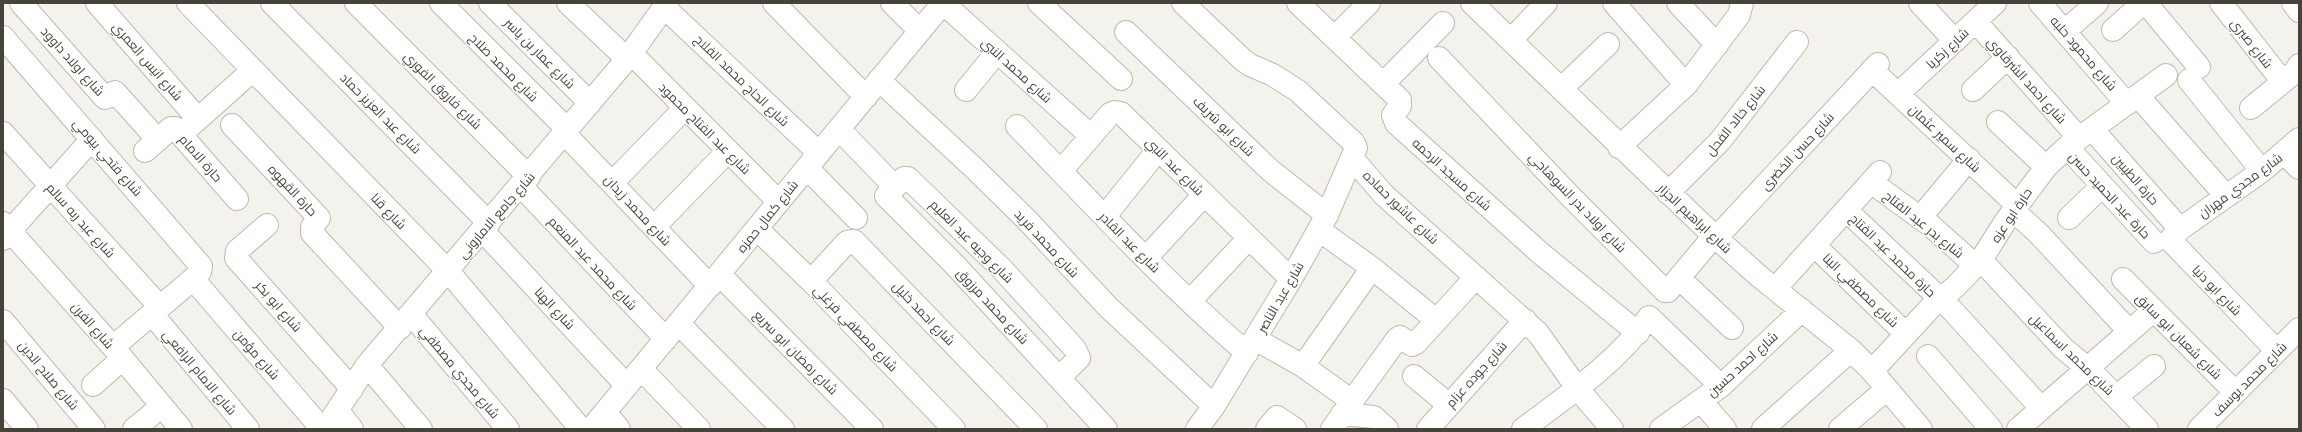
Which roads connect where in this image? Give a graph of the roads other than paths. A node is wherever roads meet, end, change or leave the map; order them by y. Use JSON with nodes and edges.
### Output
{"nodes":[{"id":1,"x":21,"y":3,"type":"edge"},
{"id":2,"x":97,"y":3,"type":"edge"},
{"id":3,"x":188,"y":3,"type":"edge"},
{"id":4,"x":272,"y":3,"type":"edge"},
{"id":5,"x":356,"y":3,"type":"edge"},
{"id":6,"x":441,"y":3,"type":"edge"},
{"id":7,"x":490,"y":3,"type":"edge"},
{"id":8,"x":568,"y":3,"type":"edge"},
{"id":9,"x":774,"y":3,"type":"edge"},
{"id":10,"x":892,"y":3,"type":"edge"},
{"id":11,"x":943,"y":3,"type":"edge"},
{"id":12,"x":1038,"y":3,"type":"edge"},
{"id":13,"x":1183,"y":3,"type":"edge"},
{"id":14,"x":1298,"y":3,"type":"edge"},
{"id":15,"x":1369,"y":3,"type":"edge"},
{"id":16,"x":1472,"y":3,"type":"edge"},
{"id":17,"x":1546,"y":3,"type":"edge"},
{"id":18,"x":1614,"y":3,"type":"edge"},
{"id":19,"x":1678,"y":3,"type":"edge"},
{"id":20,"x":1742,"y":3,"type":"edge"},
{"id":21,"x":1920,"y":3,"type":"edge"},
{"id":22,"x":1995,"y":3,"type":"edge"},
{"id":23,"x":2040,"y":3,"type":"edge"},
{"id":24,"x":2098,"y":3,"type":"edge"},
{"id":25,"x":2145,"y":3,"type":"edge"},
{"id":26,"x":2220,"y":3,"type":"edge"},
{"id":27,"x":2293,"y":3,"type":"edge"},
{"id":28,"x":666,"y":5,"type":"edge"},
{"id":29,"x":2299,"y":11,"type":"edge"},
{"id":30,"x":1976,"y":22,"type":"junction"},
{"id":31,"x":1443,"y":23,"type":"dead end"},
{"id":32,"x":2113,"y":30,"type":"dead end"},
{"id":33,"x":920,"y":31,"type":"junction"},
{"id":34,"x":2065,"y":31,"type":"junction"},
{"id":35,"x":1126,"y":32,"type":"dead end"},
{"id":36,"x":3,"y":37,"type":"edge"},
{"id":37,"x":1335,"y":37,"type":"junction"},
{"id":38,"x":1511,"y":40,"type":"junction"},
{"id":39,"x":1955,"y":41,"type":"junction"},
{"id":40,"x":1797,"y":42,"type":"dead end"},
{"id":41,"x":1608,"y":44,"type":"dead end"},
{"id":42,"x":1717,"y":45,"type":"junction"},
{"id":43,"x":997,"y":52,"type":"junction"},
{"id":44,"x":629,"y":56,"type":"junction"},
{"id":45,"x":2008,"y":57,"type":"junction"},
{"id":46,"x":1439,"y":58,"type":"dead end"},
{"id":47,"x":2299,"y":65,"type":"edge"},
{"id":48,"x":1875,"y":67,"type":"joint"},
{"id":49,"x":253,"y":70,"type":"junction"},
{"id":50,"x":2166,"y":75,"type":"dead end"},
{"id":51,"x":1121,"y":79,"type":"dead end"},
{"id":52,"x":2283,"y":82,"type":"junction"},
{"id":53,"x":1383,"y":84,"type":"junction"},
{"id":54,"x":1686,"y":85,"type":"junction"},
{"id":55,"x":872,"y":88,"type":"junction"},
{"id":56,"x":1561,"y":89,"type":"junction"},
{"id":57,"x":966,"y":90,"type":"dead end"},
{"id":58,"x":1973,"y":90,"type":"dead end"},
{"id":59,"x":1899,"y":93,"type":"junction"},
{"id":60,"x":2132,"y":100,"type":"junction"},
{"id":61,"x":590,"y":103,"type":"junction"},
{"id":62,"x":685,"y":108,"type":"junction"},
{"id":63,"x":2251,"y":108,"type":"dead end"},
{"id":64,"x":198,"y":119,"type":"junction"},
{"id":65,"x":1998,"y":122,"type":"dead end"},
{"id":66,"x":232,"y":125,"type":"dead end"},
{"id":67,"x":1017,"y":126,"type":"dead end"},
{"id":68,"x":839,"y":129,"type":"junction"},
{"id":69,"x":566,"y":132,"type":"junction"},
{"id":70,"x":3,"y":133,"type":"edge"},
{"id":71,"x":181,"y":135,"type":"junction"},
{"id":72,"x":1091,"y":136,"type":"junction"},
{"id":73,"x":92,"y":138,"type":"junction"},
{"id":74,"x":2079,"y":138,"type":"junction"},
{"id":75,"x":152,"y":145,"type":"joint"},
{"id":76,"x":2292,"y":146,"type":"edge"},
{"id":77,"x":1619,"y":147,"type":"junction"},
{"id":78,"x":1158,"y":150,"type":"junction"},
{"id":79,"x":728,"y":151,"type":"junction"},
{"id":80,"x":1352,"y":158,"type":"junction"},
{"id":81,"x":1969,"y":159,"type":"junction"},
{"id":82,"x":813,"y":161,"type":"junction"},
{"id":83,"x":2046,"y":167,"type":"junction"},
{"id":84,"x":2299,"y":168,"type":"edge"},
{"id":85,"x":1061,"y":171,"type":"junction"},
{"id":86,"x":2262,"y":171,"type":"junction"},
{"id":87,"x":525,"y":181,"type":"junction"},
{"id":88,"x":612,"y":183,"type":"junction"},
{"id":89,"x":50,"y":185,"type":"junction"},
{"id":90,"x":894,"y":186,"type":"junction"},
{"id":91,"x":2102,"y":186,"type":"junction"},
{"id":92,"x":1668,"y":193,"type":"junction"},
{"id":93,"x":1204,"y":195,"type":"junction"},
{"id":94,"x":2226,"y":196,"type":"junction"},
{"id":95,"x":237,"y":199,"type":"dead end"},
{"id":96,"x":779,"y":202,"type":"junction"},
{"id":97,"x":2016,"y":208,"type":"junction"},
{"id":98,"x":1846,"y":210,"type":"junction"},
{"id":99,"x":1105,"y":216,"type":"junction"},
{"id":100,"x":856,"y":218,"type":"dead end"},
{"id":101,"x":1920,"y":218,"type":"junction"},
{"id":102,"x":2069,"y":218,"type":"dead end"},
{"id":103,"x":1323,"y":222,"type":"junction"},
{"id":104,"x":266,"y":225,"type":"dead end"},
{"id":105,"x":486,"y":227,"type":"junction"},
{"id":106,"x":654,"y":227,"type":"junction"},
{"id":107,"x":757,"y":229,"type":"junction"},
{"id":108,"x":2180,"y":229,"type":"junction"},
{"id":109,"x":5,"y":231,"type":"edge"},
{"id":110,"x":1715,"y":237,"type":"junction"},
{"id":111,"x":1249,"y":238,"type":"junction"},
{"id":112,"x":2154,"y":242,"type":"dead end"},
{"id":113,"x":1814,"y":246,"type":"junction"},
{"id":114,"x":1146,"y":258,"type":"junction"},
{"id":115,"x":1978,"y":263,"type":"junction"},
{"id":116,"x":1372,"y":268,"type":"junction"},
{"id":117,"x":448,"y":271,"type":"junction"},
{"id":118,"x":1476,"y":277,"type":"junction"},
{"id":119,"x":1679,"y":278,"type":"junction"},
{"id":120,"x":193,"y":279,"type":"junction"},
{"id":121,"x":1292,"y":279,"type":"junction"},
{"id":122,"x":2123,"y":279,"type":"dead end"},
{"id":123,"x":715,"y":280,"type":"junction"},
{"id":124,"x":811,"y":281,"type":"junction"},
{"id":125,"x":1775,"y":289,"type":"junction"},
{"id":126,"x":1940,"y":300,"type":"junction"},
{"id":127,"x":1190,"y":301,"type":"junction"},
{"id":128,"x":1802,"y":310,"type":"junction"},
{"id":129,"x":2154,"y":310,"type":"junction"},
{"id":130,"x":156,"y":311,"type":"junction"},
{"id":131,"x":1436,"y":320,"type":"junction"},
{"id":132,"x":1525,"y":320,"type":"junction"},
{"id":133,"x":3,"y":321,"type":"edge"},
{"id":134,"x":405,"y":321,"type":"junction"},
{"id":135,"x":1643,"y":325,"type":"junction"},
{"id":136,"x":1732,"y":328,"type":"dead end"},
{"id":137,"x":2299,"y":329,"type":"edge"},
{"id":138,"x":2129,"y":331,"type":"junction"},
{"id":139,"x":672,"y":332,"type":"junction"},
{"id":140,"x":1906,"y":334,"type":"junction"},
{"id":141,"x":1251,"y":346,"type":"junction"},
{"id":142,"x":1851,"y":350,"type":"junction"},
{"id":143,"x":2277,"y":351,"type":"junction"},
{"id":144,"x":118,"y":353,"type":"junction"},
{"id":145,"x":1928,"y":356,"type":"dead end"},
{"id":146,"x":367,"y":365,"type":"junction"},
{"id":147,"x":1303,"y":366,"type":"junction"},
{"id":148,"x":2154,"y":366,"type":"dead end"},
{"id":149,"x":642,"y":368,"type":"junction"},
{"id":150,"x":2086,"y":368,"type":"junction"},
{"id":151,"x":1872,"y":371,"type":"junction"},
{"id":152,"x":1414,"y":376,"type":"dead end"},
{"id":153,"x":1059,"y":378,"type":"junction"},
{"id":154,"x":93,"y":385,"type":"dead end"},
{"id":155,"x":627,"y":386,"type":"junction"},
{"id":156,"x":1721,"y":386,"type":"junction"},
{"id":157,"x":1577,"y":388,"type":"junction"},
{"id":158,"x":352,"y":389,"type":"junction"},
{"id":159,"x":1887,"y":389,"type":"junction"},
{"id":160,"x":2235,"y":392,"type":"junction"},
{"id":161,"x":2116,"y":397,"type":"junction"},
{"id":162,"x":3,"y":400,"type":"edge"},
{"id":163,"x":1700,"y":401,"type":"junction"},
{"id":164,"x":1449,"y":405,"type":"junction"},
{"id":165,"x":162,"y":406,"type":"junction"},
{"id":166,"x":1214,"y":406,"type":"junction"},
{"id":167,"x":2042,"y":408,"type":"junction"},
{"id":168,"x":338,"y":412,"type":"junction"},
{"id":169,"x":605,"y":412,"type":"junction"},
{"id":170,"x":1342,"y":415,"type":"edge"},
{"id":171,"x":1538,"y":425,"type":"edge"},
{"id":172,"x":27,"y":429,"type":"edge"},
{"id":173,"x":94,"y":429,"type":"edge"},
{"id":174,"x":134,"y":429,"type":"edge"},
{"id":175,"x":181,"y":429,"type":"edge"},
{"id":176,"x":248,"y":429,"type":"edge"},
{"id":177,"x":322,"y":429,"type":"edge"},
{"id":178,"x":325,"y":429,"type":"edge"},
{"id":179,"x":352,"y":429,"type":"edge"},
{"id":180,"x":421,"y":429,"type":"edge"},
{"id":181,"x":508,"y":429,"type":"edge"},
{"id":182,"x":581,"y":429,"type":"edge"},
{"id":183,"x":591,"y":429,"type":"edge"},
{"id":184,"x":619,"y":429,"type":"edge"},
{"id":185,"x":699,"y":429,"type":"edge"},
{"id":186,"x":783,"y":429,"type":"edge"},
{"id":187,"x":872,"y":429,"type":"edge"},
{"id":188,"x":954,"y":429,"type":"edge"},
{"id":189,"x":1036,"y":429,"type":"edge"},
{"id":190,"x":1106,"y":429,"type":"edge"},
{"id":191,"x":1197,"y":429,"type":"edge"},
{"id":192,"x":1267,"y":429,"type":"edge"},
{"id":193,"x":1295,"y":429,"type":"edge"},
{"id":194,"x":1387,"y":429,"type":"edge"},
{"id":195,"x":1428,"y":429,"type":"edge"},
{"id":196,"x":1612,"y":429,"type":"edge"},
{"id":197,"x":1660,"y":429,"type":"edge"},
{"id":198,"x":1726,"y":429,"type":"edge"},
{"id":199,"x":1763,"y":429,"type":"edge"},
{"id":200,"x":1840,"y":429,"type":"edge"},
{"id":201,"x":1921,"y":429,"type":"edge"},
{"id":202,"x":1991,"y":429,"type":"edge"},
{"id":203,"x":2018,"y":429,"type":"edge"},
{"id":204,"x":2148,"y":429,"type":"edge"},
{"id":205,"x":2198,"y":429,"type":"edge"}],
"edges":[{"from":1,"to":75,"type":"street","name":"شارع اولاد داوود"},
{"from":2,"to":64,"type":"street","name":"شارع انيس العمري"},
{"from":3,"to":49,"type":"street","name":"شارع قنا"},
{"from":4,"to":105,"type":"street","name":"شارع عبد العزيز حماد"},
{"from":5,"to":87,"type":"street","name":"شارع فاروق الفوري"},
{"from":6,"to":69,"type":"street","name":"شارع محمد صلاح"},
{"from":7,"to":61,"type":"street","name":"شارع عمار بن ياسر"},
{"from":8,"to":44,"type":"street","name":"شارع عبد الفتاح محمود"},
{"from":9,"to":55,"type":"street","name":"شارع محمد فريد"},
{"from":10,"to":33,"type":"street"},
{"from":11,"to":33,"type":"street","name":"شارع كمال حمزه"},
{"from":11,"to":43,"type":"street","name":"شارع محمد النبي"},
{"from":12,"to":51,"type":"street"},
{"from":13,"to":80,"type":"street"},
{"from":14,"to":37,"type":"street","name":"شارع مسجد الرحمه"},
{"from":15,"to":37,"type":"street"},
{"from":16,"to":38,"type":"street","name":"شارع ابراهيم الجزار"},
{"from":17,"to":38,"type":"street"},
{"from":18,"to":54,"type":"street"},
{"from":19,"to":42,"type":"street"},
{"from":20,"to":42,"type":"street"},
{"from":21,"to":39,"type":"street"},
{"from":22,"to":30,"type":"street","name":"شارع زكريا"},
{"from":23,"to":34,"type":"street","name":"شارع محمود حلبه"},
{"from":24,"to":34,"type":"street"},
{"from":25,"to":32,"type":"street"},
{"from":25,"to":86,"type":"street"},
{"from":26,"to":52,"type":"street","name":"شارع صبري"},
{"from":27,"to":29,"type":"street"},
{"from":28,"to":44,"type":"street","name":"شارع جامع الاماروني"},
{"from":28,"to":82,"type":"street","name":"شارع الحاج محمد الفلاح"},
{"from":30,"to":39,"type":"street","name":"شارع زكريا"},
{"from":30,"to":45,"type":"street","name":"شارع احمد الشرقاوي"},
{"from":31,"to":53,"type":"street"},
{"from":33,"to":55,"type":"street","name":"شارع كمال حمزه"},
{"from":34,"to":60,"type":"street","name":"شارع محمود حلبه"},
{"from":35,"to":103,"type":"street","name":"شارع ابو شريف"},
{"from":36,"to":73,"type":"street","name":"شارع فتحي بيومي"},
{"from":37,"to":53,"type":"street","name":"شارع مسجد الرحمه"},
{"from":38,"to":56,"type":"street","name":"شارع ابراهيم الجزار"},
{"from":39,"to":59,"type":"street","name":"شارع زكريا"},
{"from":40,"to":92,"type":"street","name":"شارع خالد الفحل"},
{"from":41,"to":56,"type":"street"},
{"from":42,"to":54,"type":"street"},
{"from":43,"to":57,"type":"street"},
{"from":43,"to":72,"type":"street","name":"شارع محمد النبي"},
{"from":44,"to":61,"type":"street","name":"شارع جامع الاماروني"},
{"from":44,"to":62,"type":"street","name":"شارع عبد الفتاح محمود"},
{"from":45,"to":58,"type":"street"},
{"from":45,"to":74,"type":"street","name":"شارع احمد الشرقاوي"},
{"from":46,"to":119,"type":"street","name":"شارع اولاد بدر السوهاجي"},
{"from":47,"to":52,"type":"street"},
{"from":48,"to":59,"type":"street","name":"شارع سمير عثمان"},
{"from":48,"to":110,"type":"street","name":"شارع حسن الخضرى"},
{"from":49,"to":64,"type":"street"},
{"from":49,"to":117,"type":"street","name":"شارع قنا"},
{"from":50,"to":60,"type":"street","name":"حارة ابو عزه"},
{"from":52,"to":63,"type":"street"},
{"from":53,"to":135,"type":"street","name":"شارع مسجد الرحمه"},
{"from":54,"to":77,"type":"street"},
{"from":55,"to":68,"type":"street","name":"شارع كمال حمزه"},
{"from":55,"to":166,"type":"street","name":"شارع محمد فريد"},
{"from":56,"to":77,"type":"street","name":"شارع ابراهيم الجزار"},
{"from":59,"to":81,"type":"street","name":"شارع سمير عثمان"},
{"from":60,"to":74,"type":"street","name":"حارة ابو عزه"},
{"from":60,"to":94,"type":"street","name":"شارع محمود حلبه"},
{"from":61,"to":69,"type":"street","name":"شارع جامع الاماروني"},
{"from":62,"to":79,"type":"street","name":"شارع عبد الفتاح محمود"},
{"from":62,"to":88,"type":"street"},
{"from":64,"to":71,"type":"street"},
{"from":65,"to":83,"type":"street"},
{"from":66,"to":134,"type":"street","name":"حارة القهوه"},
{"from":67,"to":85,"type":"street","name":"شارع عبد القادر"},
{"from":68,"to":82,"type":"street","name":"شارع كمال حمزه"},
{"from":68,"to":90,"type":"street"},
{"from":69,"to":87,"type":"street","name":"شارع جامع الاماروني"},
{"from":69,"to":88,"type":"street","name":"شارع محمد زيدان"},
{"from":70,"to":89,"type":"street","name":"شارع عبد ربه سالم"},
{"from":71,"to":75,"type":"street","name":"حارة الامام"},
{"from":71,"to":95,"type":"street","name":"حارة الامام"},
{"from":72,"to":78,"type":"street","name":"شارع عبد النبي"},
{"from":72,"to":85,"type":"street","name":"شارع عبد النبي"},
{"from":73,"to":89,"type":"street"},
{"from":73,"to":120,"type":"street","name":"شارع فتحي بيومي"},
{"from":74,"to":83,"type":"street","name":"حارة ابو عزه"},
{"from":74,"to":91,"type":"street","name":"حارة عبد الحميد حسن"},
{"from":74,"to":108,"type":"street","name":"حارة الطيبين"},
{"from":76,"to":84,"type":"street"},
{"from":76,"to":86,"type":"street","name":"شارع مجدي مهران"},
{"from":77,"to":92,"type":"street","name":"شارع ابراهيم الجزار"},
{"from":78,"to":93,"type":"street","name":"شارع عبد النبي"},
{"from":78,"to":99,"type":"street"},
{"from":79,"to":96,"type":"street","name":"شارع عبد الفتاح محمود"},
{"from":79,"to":106,"type":"street"},
{"from":80,"to":103,"type":"street","name":"شارع عبد الناصر"},
{"from":80,"to":118,"type":"street","name":"شارع عاشور حماده"},
{"from":81,"to":97,"type":"street","name":"شارع سمير عثمان"},
{"from":81,"to":101,"type":"street"},
{"from":82,"to":96,"type":"street","name":"شارع كمال حمزه"},
{"from":82,"to":100,"type":"street","name":"شارع الحاج محمد الفلاح"},
{"from":83,"to":97,"type":"street","name":"حارة ابو عزه"},
{"from":85,"to":99,"type":"street","name":"شارع عبد القادر"},
{"from":86,"to":94,"type":"street","name":"شارع مجدي مهران"},
{"from":87,"to":105,"type":"street","name":"شارع جامع الاماروني"},
{"from":87,"to":139,"type":"street","name":"شارع محمد عبد المنعم"},
{"from":88,"to":106,"type":"street","name":"شارع محمد زيدان"},
{"from":89,"to":109,"type":"street"},
{"from":89,"to":130,"type":"street","name":"شارع عبد ربه سالم"},
{"from":90,"to":153,"type":"street","name":"شارع محمد مرزوق"},
{"from":90,"to":153,"type":"street","name":"شارع وجيه عبد العليم"},
{"from":91,"to":102,"type":"street"},
{"from":91,"to":112,"type":"street","name":"حارة عبد الحميد حسن"},
{"from":92,"to":110,"type":"street","name":"شارع ابراهيم الجزار"},
{"from":93,"to":111,"type":"street","name":"شارع عبد النبي"},
{"from":93,"to":114,"type":"street"},
{"from":94,"to":108,"type":"street","name":"شارع مجدي مهران"},
{"from":96,"to":107,"type":"street","name":"شارع كمال حمزه"},
{"from":97,"to":115,"type":"street","name":"حارة ابو عزه"},
{"from":97,"to":138,"type":"street","name":"شارع سمير عثمان"},
{"from":98,"to":101,"type":"street","name":"شارع بدر عبد الفتاح"},
{"from":98,"to":113,"type":"street"},
{"from":98,"to":126,"type":"street","name":"حارة محمد عبد الفتاح"},
{"from":99,"to":114,"type":"street","name":"شارع عبد القادر"},
{"from":101,"to":115,"type":"street","name":"شارع بدر عبد الفتاح"},
{"from":103,"to":116,"type":"street","name":"شارع ابو شريف"},
{"from":103,"to":121,"type":"street","name":"شارع عبد الناصر"},
{"from":104,"to":158,"type":"street","name":"شارع ابو بكر"},
{"from":105,"to":117,"type":"street","name":"شارع جامع الاماروني"},
{"from":105,"to":155,"type":"street","name":"شارع الهنا"},
{"from":106,"to":123,"type":"street","name":"شارع محمد زيدان"},
{"from":107,"to":123,"type":"street","name":"شارع كمال حمزه"},
{"from":107,"to":124,"type":"street","name":"شارع مصطفي فرغلي"},
{"from":108,"to":143,"type":"street","name":"شارع ابو دنيا"},
{"from":109,"to":144,"type":"street","name":"شارع الفرن"},
{"from":110,"to":119,"type":"street","name":"شارع اولاد بدر السوهاجي"},
{"from":110,"to":125,"type":"street","name":"شارع ابراهيم الجزار"},
{"from":111,"to":121,"type":"street","name":"شارع عبد النبي"},
{"from":111,"to":127,"type":"street"},
{"from":113,"to":125,"type":"street"},
{"from":113,"to":140,"type":"street","name":"شارع مصطفي البنا"},
{"from":114,"to":127,"type":"street","name":"شارع عبد القادر"},
{"from":115,"to":126,"type":"street","name":"حارة ابو عزه"},
{"from":115,"to":150,"type":"street","name":"شارع محمد اسماعيل"},
{"from":116,"to":131,"type":"street","name":"شارع ابو شريف"},
{"from":116,"to":147,"type":"street"},
{"from":117,"to":134,"type":"street","name":"شارع جامع الاماروني"},
{"from":117,"to":182,"type":"street","name":"شارع قنا"},
{"from":118,"to":131,"type":"street"},
{"from":118,"to":132,"type":"street","name":"شارع عاشور حماده"},
{"from":119,"to":136,"type":"street"},
{"from":120,"to":130,"type":"street"},
{"from":120,"to":177,"type":"street","name":"شارع مؤمن"},
{"from":121,"to":141,"type":"street","name":"شارع عبد الناصر"},
{"from":122,"to":129,"type":"street","name":"شارع شعبان ابو سابق"},
{"from":123,"to":139,"type":"street","name":"شارع كمال حمزه"},
{"from":123,"to":187,"type":"street","name":"شارع رمضان ابو سريع"},
{"from":124,"to":188,"type":"street","name":"شارع مصطفي فرغلي"},
{"from":124,"to":189,"type":"street","name":"شارع احمد خليل"},
{"from":125,"to":128,"type":"street","name":"شارع ابراهيم الجزار"},
{"from":126,"to":140,"type":"street","name":"حارة ابو عزه"},
{"from":126,"to":167,"type":"street","name":"حارة محمد عبد الفتاح"},
{"from":127,"to":141,"type":"street","name":"شارع عبد القادر"},
{"from":128,"to":142,"type":"street","name":"شارع ابراهيم الجزار"},
{"from":128,"to":156,"type":"street","name":"شارع احمد حسين"},
{"from":129,"to":138,"type":"street"},
{"from":129,"to":160,"type":"street","name":"شارع شعبان ابو سابق"},
{"from":130,"to":144,"type":"street"},
{"from":130,"to":176,"type":"street","name":"شارع الامام الرافعي"},
{"from":131,"to":170,"type":"street"},
{"from":132,"to":157,"type":"street","name":"شارع عاشور حماده"},
{"from":132,"to":164,"type":"street","name":"شارع جوده عزام"},
{"from":133,"to":173,"type":"street","name":"شارع صلاح الدين"},
{"from":134,"to":146,"type":"street","name":"شارع جامع الاماروني"},
{"from":134,"to":181,"type":"street","name":"شارع مجدي مصطفي"},
{"from":135,"to":156,"type":"street","name":"شارع مسجد الرحمه"},
{"from":135,"to":157,"type":"street"},
{"from":137,"to":143,"type":"street","name":"شارع محمد يوسف"},
{"from":138,"to":150,"type":"street"},
{"from":139,"to":149,"type":"street","name":"شارع كمال حمزه"},
{"from":139,"to":186,"type":"street","name":"شارع محمد عبد المنعم"},
{"from":140,"to":151,"type":"street","name":"حارة ابو عزه"},
{"from":141,"to":147,"type":"street","name":"شارع عبد القادر"},
{"from":141,"to":166,"type":"street","name":"شارع عبد الناصر"},
{"from":142,"to":151,"type":"street","name":"شارع ابراهيم الجزار"},
{"from":142,"to":199,"type":"street"},
{"from":143,"to":160,"type":"street","name":"شارع محمد يوسف"},
{"from":144,"to":154,"type":"street"},
{"from":144,"to":165,"type":"street","name":"شارع الفرن"},
{"from":145,"to":202,"type":"street"},
{"from":146,"to":158,"type":"street","name":"شارع جامع الاماروني"},
{"from":146,"to":180,"type":"street"},
{"from":147,"to":170,"type":"street","name":"شارع عبد القادر"},
{"from":148,"to":161,"type":"street"},
{"from":149,"to":155,"type":"street","name":"شارع كمال حمزه"},
{"from":149,"to":185,"type":"street"},
{"from":150,"to":161,"type":"street","name":"شارع محمد اسماعيل"},
{"from":150,"to":167,"type":"street"},
{"from":151,"to":159,"type":"street","name":"شارع ابراهيم الجزار"},
{"from":152,"to":164,"type":"street"},
{"from":153,"to":190,"type":"street","name":"شارع محمد مرزوق"},
{"from":155,"to":169,"type":"street","name":"شارع كمال حمزه"},
{"from":156,"to":163,"type":"street","name":"شارع احمد حسين"},
{"from":157,"to":171,"type":"street"},
{"from":157,"to":196,"type":"street","name":"شارع عاشور حماده"},
{"from":158,"to":168,"type":"street","name":"شارع جامع الاماروني"},
{"from":159,"to":200,"type":"street"},
{"from":159,"to":201,"type":"street","name":"شارع ابراهيم الجزار"},
{"from":160,"to":205,"type":"street","name":"شارع محمد يوسف"},
{"from":161,"to":204,"type":"street","name":"شارع محمد اسماعيل"},
{"from":162,"to":172,"type":"street"},
{"from":163,"to":197,"type":"street","name":"شارع احمد حسين"},
{"from":163,"to":198,"type":"street"},
{"from":164,"to":195,"type":"street","name":"شارع جوده عزام"},
{"from":165,"to":174,"type":"street"},
{"from":165,"to":175,"type":"street","name":"شارع الفرن"},
{"from":166,"to":191,"type":"street","name":"شارع عبد الناصر"},
{"from":167,"to":203,"type":"street"},
{"from":168,"to":178,"type":"street","name":"شارع جامع الاماروني"},
{"from":168,"to":179,"type":"street"},
{"from":169,"to":183,"type":"street","name":"شارع كمال حمزه"},
{"from":169,"to":184,"type":"street"},
{"from":170,"to":194,"type":"street"},
{"from":192,"to":193,"type":"street"}]}
